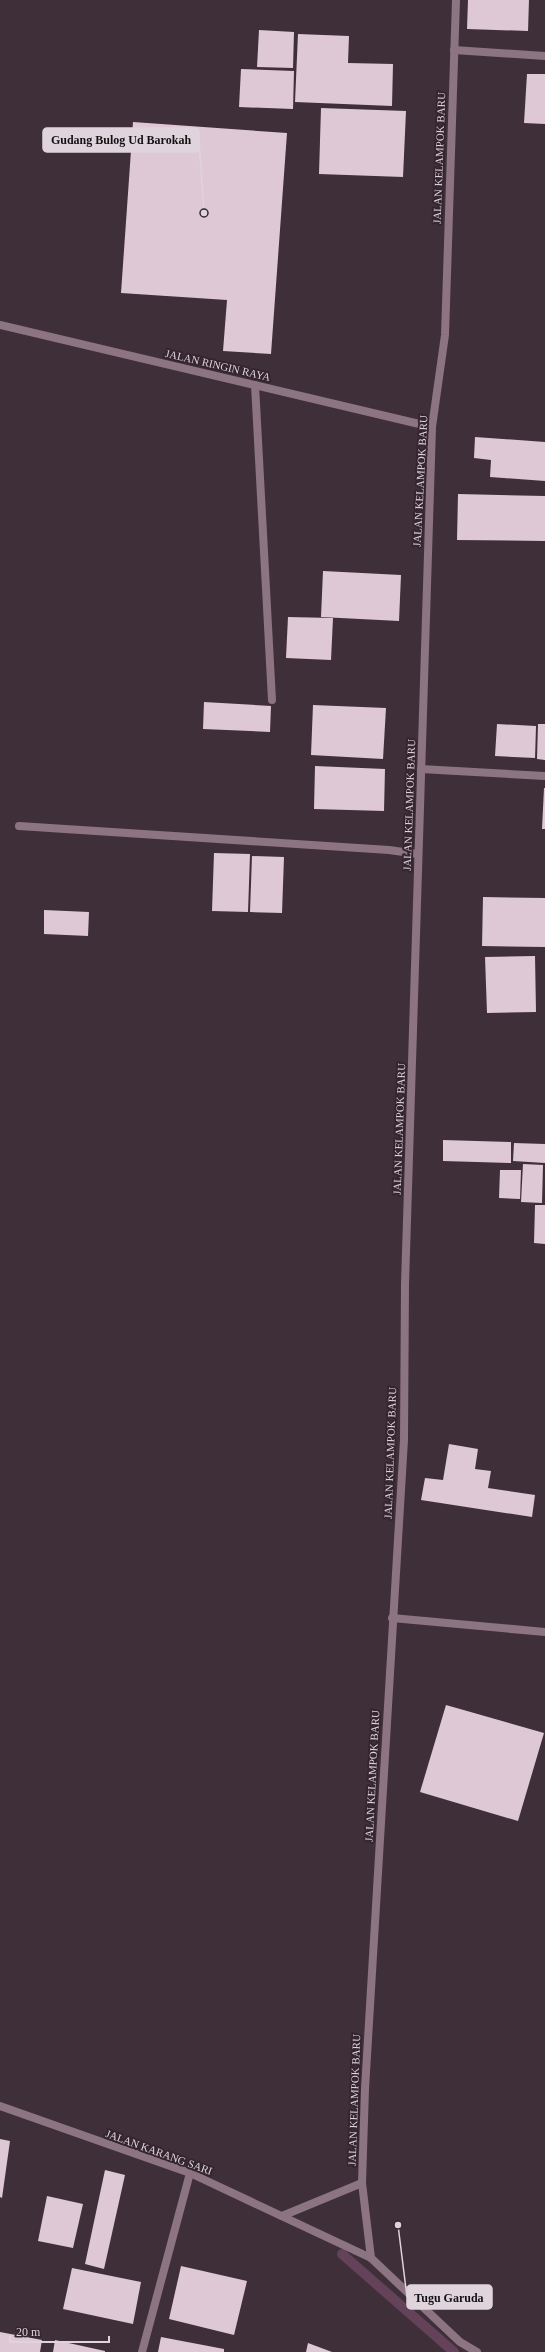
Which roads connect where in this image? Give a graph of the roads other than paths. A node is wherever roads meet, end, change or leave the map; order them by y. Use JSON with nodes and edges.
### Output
{"nodes":[{"id":1,"x":456,"y":0,"type":"edge"},
{"id":2,"x":454,"y":50,"type":"junction"},
{"id":3,"x":545,"y":56,"type":"edge"},
{"id":4,"x":0,"y":325,"type":"edge"},
{"id":5,"x":255,"y":385,"type":"junction"},
{"id":6,"x":432,"y":427,"type":"junction"},
{"id":7,"x":272,"y":700,"type":"dead end"},
{"id":8,"x":421,"y":769,"type":"junction"},
{"id":9,"x":545,"y":776,"type":"edge"},
{"id":10,"x":19,"y":826,"type":"dead end"},
{"id":11,"x":418,"y":854,"type":"junction"},
{"id":12,"x":392,"y":1618,"type":"junction"},
{"id":13,"x":545,"y":1632,"type":"edge"},
{"id":14,"x":0,"y":2106,"type":"edge"},
{"id":15,"x":190,"y":2173,"type":"junction"},
{"id":16,"x":362,"y":2183,"type":"junction"},
{"id":17,"x":282,"y":2216,"type":"junction"},
{"id":18,"x":371,"y":2258,"type":"junction"},
{"id":19,"x":142,"y":2352,"type":"edge"},
{"id":20,"x":477,"y":2352,"type":"edge"}],
"edges":[{"from":1,"to":2,"type":"street","name":"JALAN KELAMPOK BARU"},
{"from":2,"to":3,"type":"street"},
{"from":2,"to":6,"type":"street","name":"JALAN KELAMPOK BARU"},
{"from":4,"to":5,"type":"street","name":"JALAN RINGIN RAYA"},
{"from":5,"to":6,"type":"street","name":"JALAN RINGIN RAYA"},
{"from":5,"to":7,"type":"street"},
{"from":6,"to":8,"type":"street","name":"JALAN KELAMPOK BARU"},
{"from":8,"to":9,"type":"street"},
{"from":8,"to":11,"type":"street","name":"JALAN KELAMPOK BARU"},
{"from":10,"to":11,"type":"street"},
{"from":11,"to":12,"type":"street","name":"JALAN KELAMPOK BARU"},
{"from":12,"to":13,"type":"street"},
{"from":12,"to":16,"type":"street","name":"JALAN KELAMPOK BARU"},
{"from":14,"to":15,"type":"street","name":"JALAN KARANG SARI"},
{"from":15,"to":17,"type":"street","name":"JALAN KARANG SARI"},
{"from":15,"to":19,"type":"street"},
{"from":16,"to":17,"type":"street"},
{"from":16,"to":18,"type":"street","name":"JALAN KELAMPOK BARU"},
{"from":17,"to":18,"type":"street","name":"JALAN KARANG SARI"},
{"from":18,"to":20,"type":"street","name":"JALAN KARANG SARI"}]}
